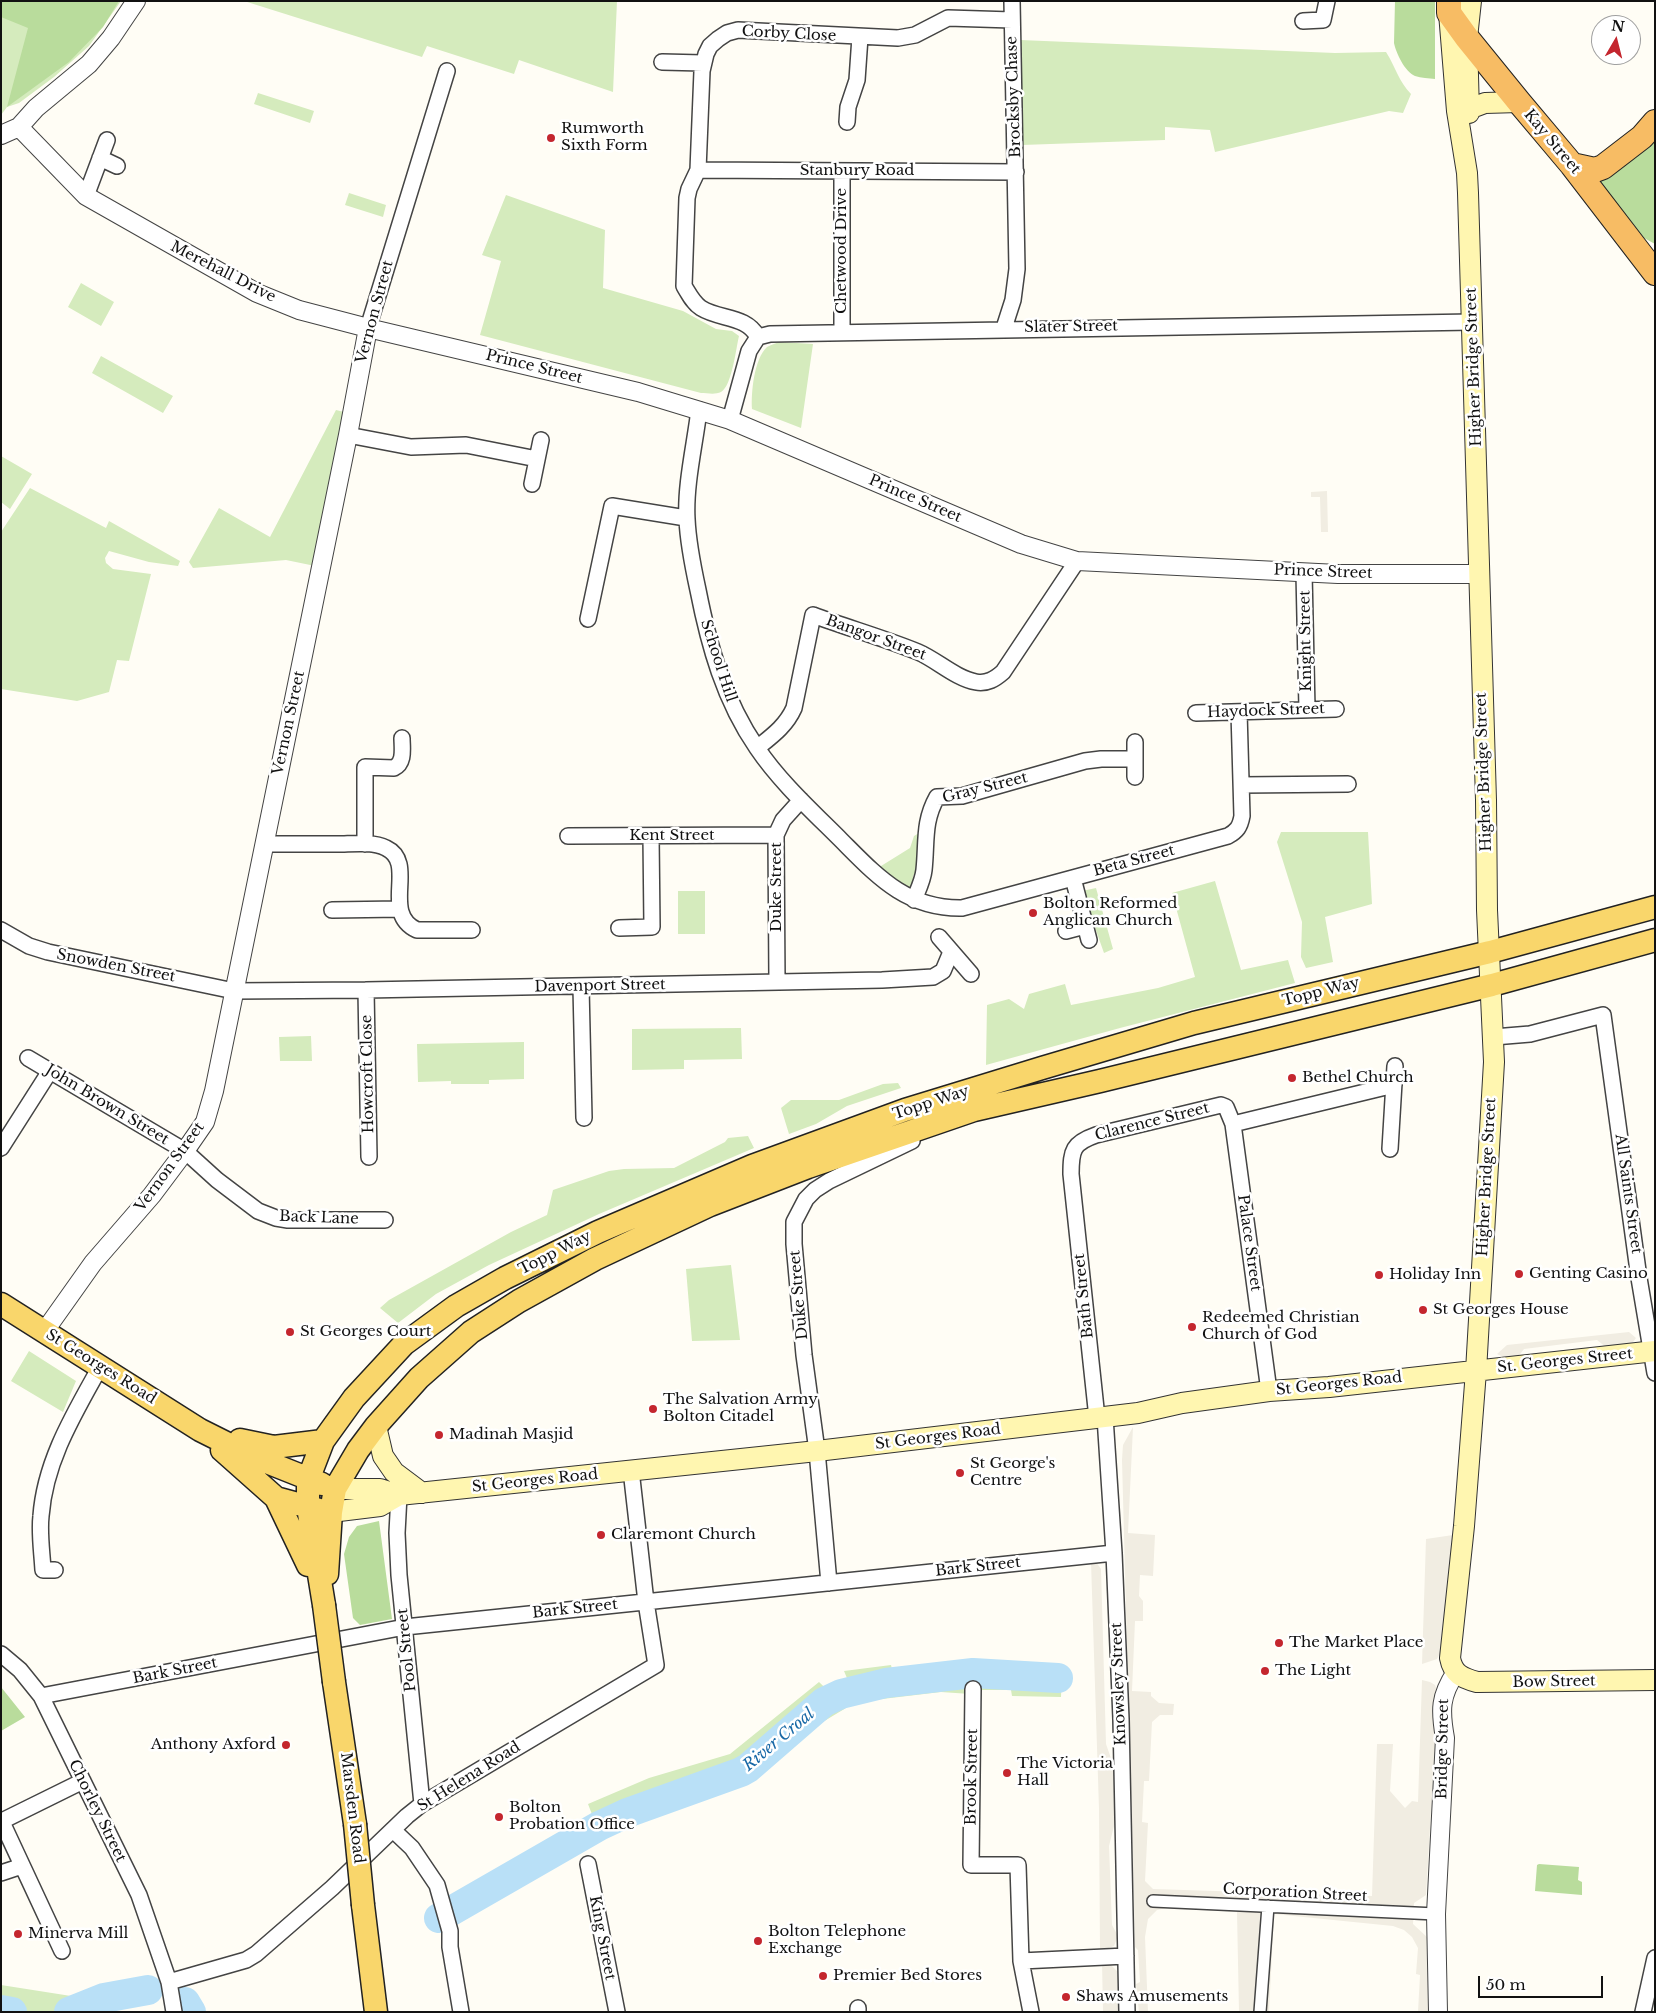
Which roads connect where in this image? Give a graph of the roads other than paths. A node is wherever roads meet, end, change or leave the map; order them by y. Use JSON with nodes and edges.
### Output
{"nodes":[{"id":1,"x":136,"y":1,"type":"edge"},
{"id":2,"x":1012,"y":1,"type":"edge"},
{"id":3,"x":1327,"y":1,"type":"edge"},
{"id":4,"x":1471,"y":1,"type":"edge"},
{"id":5,"x":1448,"y":7,"type":"edge"},
{"id":6,"x":1012,"y":20,"type":"junction"},
{"id":7,"x":1303,"y":21,"type":"dead end"},
{"id":8,"x":860,"y":38,"type":"junction"},
{"id":9,"x":1467,"y":38,"type":"junction"},
{"id":10,"x":662,"y":62,"type":"dead end"},
{"id":11,"x":703,"y":62,"type":"junction"},
{"id":12,"x":447,"y":70,"type":"dead end"},
{"id":13,"x":1518,"y":102,"type":"junction"},
{"id":14,"x":1469,"y":109,"type":"junction"},
{"id":15,"x":847,"y":122,"type":"dead end"},
{"id":16,"x":1655,"y":122,"type":"edge"},
{"id":17,"x":19,"y":127,"type":"junction"},
{"id":18,"x":1,"y":135,"type":"edge"},
{"id":19,"x":107,"y":140,"type":"dead end"},
{"id":20,"x":100,"y":158,"type":"junction"},
{"id":21,"x":1572,"y":165,"type":"junction"},
{"id":22,"x":117,"y":166,"type":"dead end"},
{"id":23,"x":698,"y":170,"type":"junction"},
{"id":24,"x":842,"y":171,"type":"junction"},
{"id":25,"x":1016,"y":172,"type":"junction"},
{"id":26,"x":1467,"y":173,"type":"junction"},
{"id":27,"x":86,"y":196,"type":"junction"},
{"id":28,"x":1655,"y":273,"type":"edge"},
{"id":29,"x":1472,"y":322,"type":"junction"},
{"id":30,"x":368,"y":328,"type":"junction"},
{"id":31,"x":1004,"y":328,"type":"junction"},
{"id":32,"x":842,"y":332,"type":"junction"},
{"id":33,"x":758,"y":337,"type":"junction"},
{"id":34,"x":699,"y":410,"type":"junction"},
{"id":35,"x":730,"y":420,"type":"junction"},
{"id":36,"x":348,"y":435,"type":"junction"},
{"id":37,"x":541,"y":440,"type":"dead end"},
{"id":38,"x":537,"y":459,"type":"junction"},
{"id":39,"x":532,"y":484,"type":"dead end"},
{"id":40,"x":686,"y":518,"type":"junction"},
{"id":41,"x":1077,"y":561,"type":"junction"},
{"id":42,"x":1304,"y":573,"type":"junction"},
{"id":43,"x":1479,"y":574,"type":"junction"},
{"id":44,"x":588,"y":619,"type":"dead end"},
{"id":45,"x":1307,"y":709,"type":"junction"},
{"id":46,"x":1336,"y":709,"type":"dead end"},
{"id":47,"x":1240,"y":712,"type":"junction"},
{"id":48,"x":1196,"y":713,"type":"dead end"},
{"id":49,"x":402,"y":738,"type":"dead end"},
{"id":50,"x":1135,"y":742,"type":"dead end"},
{"id":51,"x":757,"y":748,"type":"junction"},
{"id":52,"x":1135,"y":759,"type":"junction"},
{"id":53,"x":1135,"y":777,"type":"dead end"},
{"id":54,"x":1348,"y":784,"type":"dead end"},
{"id":55,"x":1242,"y":785,"type":"junction"},
{"id":56,"x":801,"y":800,"type":"junction"},
{"id":57,"x":776,"y":835,"type":"junction"},
{"id":58,"x":568,"y":836,"type":"dead end"},
{"id":59,"x":651,"y":836,"type":"junction"},
{"id":60,"x":264,"y":844,"type":"junction"},
{"id":61,"x":365,"y":844,"type":"junction"},
{"id":62,"x":1073,"y":878,"type":"junction"},
{"id":63,"x":914,"y":900,"type":"junction"},
{"id":64,"x":1655,"y":907,"type":"edge"},
{"id":65,"x":400,"y":909,"type":"junction"},
{"id":66,"x":332,"y":910,"type":"dead end"},
{"id":67,"x":619,"y":928,"type":"dead end"},
{"id":68,"x":1,"y":930,"type":"edge"},
{"id":69,"x":472,"y":930,"type":"dead end"},
{"id":70,"x":1066,"y":931,"type":"dead end"},
{"id":71,"x":938,"y":937,"type":"dead end"},
{"id":72,"x":1655,"y":940,"type":"edge"},
{"id":73,"x":951,"y":952,"type":"junction"},
{"id":74,"x":1490,"y":952,"type":"junction"},
{"id":75,"x":972,"y":974,"type":"dead end"},
{"id":76,"x":777,"y":982,"type":"junction"},
{"id":77,"x":1492,"y":985,"type":"junction"},
{"id":78,"x":580,"y":987,"type":"junction"},
{"id":79,"x":366,"y":990,"type":"junction"},
{"id":80,"x":234,"y":991,"type":"junction"},
{"id":81,"x":1494,"y":1037,"type":"junction"},
{"id":82,"x":28,"y":1058,"type":"dead end"},
{"id":83,"x":1395,"y":1066,"type":"dead end"},
{"id":84,"x":50,"y":1071,"type":"junction"},
{"id":85,"x":1394,"y":1085,"type":"junction"},
{"id":86,"x":974,"y":1110,"type":"junction"},
{"id":87,"x":584,"y":1118,"type":"dead end"},
{"id":88,"x":1233,"y":1124,"type":"junction"},
{"id":89,"x":1,"y":1148,"type":"edge"},
{"id":90,"x":1390,"y":1149,"type":"dead end"},
{"id":91,"x":185,"y":1151,"type":"junction"},
{"id":92,"x":369,"y":1158,"type":"dead end"},
{"id":93,"x":1071,"y":1174,"type":"joint"},
{"id":94,"x":385,"y":1220,"type":"dead end"},
{"id":95,"x":1,"y":1304,"type":"edge"},
{"id":96,"x":44,"y":1332,"type":"junction"},
{"id":97,"x":1653,"y":1351,"type":"edge"},
{"id":98,"x":100,"y":1367,"type":"junction"},
{"id":99,"x":1476,"y":1371,"type":"junction"},
{"id":100,"x":1655,"y":1373,"type":"edge"},
{"id":101,"x":1269,"y":1392,"type":"junction"},
{"id":102,"x":1101,"y":1418,"type":"junction"},
{"id":103,"x":376,"y":1426,"type":"junction"},
{"id":104,"x":200,"y":1430,"type":"junction"},
{"id":105,"x":323,"y":1441,"type":"junction"},
{"id":106,"x":817,"y":1451,"type":"junction"},
{"id":107,"x":632,"y":1470,"type":"junction"},
{"id":108,"x":308,"y":1480,"type":"junction"},
{"id":109,"x":335,"y":1489,"type":"junction"},
{"id":110,"x":422,"y":1493,"type":"junction"},
{"id":111,"x":399,"y":1495,"type":"junction"},
{"id":112,"x":276,"y":1498,"type":"junction"},
{"id":113,"x":308,"y":1508,"type":"junction"},
{"id":114,"x":331,"y":1512,"type":"junction"},
{"id":115,"x":1114,"y":1552,"type":"junction"},
{"id":116,"x":55,"y":1570,"type":"dead end"},
{"id":117,"x":829,"y":1583,"type":"junction"},
{"id":118,"x":646,"y":1602,"type":"junction"},
{"id":119,"x":324,"y":1605,"type":"junction"},
{"id":120,"x":405,"y":1627,"type":"junction"},
{"id":121,"x":1,"y":1654,"type":"edge"},
{"id":122,"x":1456,"y":1672,"type":"junction"},
{"id":123,"x":1655,"y":1680,"type":"edge"},
{"id":124,"x":973,"y":1689,"type":"dead end"},
{"id":125,"x":41,"y":1696,"type":"junction"},
{"id":126,"x":82,"y":1781,"type":"junction"},
{"id":127,"x":422,"y":1804,"type":"junction"},
{"id":128,"x":1,"y":1821,"type":"edge"},
{"id":129,"x":393,"y":1830,"type":"junction"},
{"id":130,"x":588,"y":1864,"type":"dead end"},
{"id":131,"x":22,"y":1866,"type":"junction"},
{"id":132,"x":1,"y":1873,"type":"edge"},
{"id":133,"x":1153,"y":1901,"type":"dead end"},
{"id":134,"x":1268,"y":1906,"type":"junction"},
{"id":135,"x":1436,"y":1914,"type":"junction"},
{"id":136,"x":62,"y":1951,"type":"dead end"},
{"id":137,"x":1126,"y":1956,"type":"junction"},
{"id":138,"x":1655,"y":1958,"type":"edge"},
{"id":139,"x":1022,"y":1961,"type":"junction"},
{"id":140,"x":172,"y":1978,"type":"junction"},
{"id":141,"x":173,"y":2006,"type":"edge"},
{"id":142,"x":376,"y":2012,"type":"edge"},
{"id":143,"x":461,"y":2012,"type":"edge"},
{"id":144,"x":616,"y":2012,"type":"edge"},
{"id":145,"x":1031,"y":2012,"type":"edge"},
{"id":146,"x":1127,"y":2012,"type":"edge"},
{"id":147,"x":1260,"y":2012,"type":"edge"},
{"id":148,"x":1438,"y":2012,"type":"edge"},
{"id":149,"x":1644,"y":2012,"type":"edge"}],
"edges":[{"from":1,"to":17,"type":"street"},
{"from":2,"to":6,"type":"street"},
{"from":3,"to":7,"type":"street"},
{"from":4,"to":9,"type":"main road","name":"Higher Bridge Street"},
{"from":5,"to":9,"type":"highway","name":"Kay Street"},
{"from":5,"to":26,"type":"main road","name":"Higher Bridge Street"},
{"from":6,"to":8,"type":"street","name":"Brocksby Chase"},
{"from":6,"to":25,"type":"street","name":"Brocksby Chase"},
{"from":8,"to":11,"type":"street","name":"Corby Close"},
{"from":8,"to":15,"type":"street"},
{"from":9,"to":13,"type":"highway","name":"Kay Street"},
{"from":9,"to":14,"type":"main road","name":"Higher Bridge Street"},
{"from":10,"to":11,"type":"street"},
{"from":11,"to":23,"type":"street","name":"Corby Close"},
{"from":12,"to":30,"type":"street","name":"Vernon Street"},
{"from":13,"to":14,"type":"main road"},
{"from":13,"to":21,"type":"highway","name":"Kay Street"},
{"from":14,"to":26,"type":"main road","name":"Higher Bridge Street"},
{"from":16,"to":21,"type":"highway"},
{"from":17,"to":18,"type":"street"},
{"from":17,"to":27,"type":"street","name":"Merehall Drive"},
{"from":19,"to":20,"type":"street"},
{"from":20,"to":22,"type":"street"},
{"from":20,"to":27,"type":"street"},
{"from":21,"to":28,"type":"highway","name":"Kay Street"},
{"from":23,"to":24,"type":"street","name":"Stanbury Road"},
{"from":23,"to":33,"type":"street"},
{"from":24,"to":25,"type":"street","name":"Stanbury Road"},
{"from":24,"to":32,"type":"street","name":"Chetwood Drive"},
{"from":25,"to":31,"type":"street","name":"Brocksby Chase"},
{"from":26,"to":29,"type":"main road","name":"Higher Bridge Street"},
{"from":27,"to":30,"type":"street","name":"Merehall Drive"},
{"from":29,"to":31,"type":"street","name":"Slater Street"},
{"from":29,"to":43,"type":"main road","name":"Higher Bridge Street"},
{"from":30,"to":34,"type":"street","name":"Prince Street"},
{"from":30,"to":36,"type":"street","name":"Vernon Street"},
{"from":31,"to":32,"type":"street","name":"Slater Street"},
{"from":32,"to":33,"type":"street","name":"Slater Street"},
{"from":33,"to":35,"type":"street"},
{"from":34,"to":35,"type":"street","name":"Prince Street"},
{"from":34,"to":40,"type":"street","name":"School Hill"},
{"from":35,"to":41,"type":"street","name":"Prince Street"},
{"from":36,"to":38,"type":"street"},
{"from":36,"to":60,"type":"street","name":"Vernon Street"},
{"from":37,"to":38,"type":"street"},
{"from":38,"to":39,"type":"street"},
{"from":40,"to":44,"type":"street"},
{"from":40,"to":51,"type":"street","name":"School Hill"},
{"from":41,"to":42,"type":"street","name":"Prince Street"},
{"from":41,"to":51,"type":"street","name":"Bangor Street"},
{"from":42,"to":43,"type":"street","name":"Prince Street"},
{"from":42,"to":45,"type":"street","name":"Knight Street"},
{"from":43,"to":74,"type":"main road","name":"Higher Bridge Street"},
{"from":45,"to":46,"type":"street","name":"Haydock Street"},
{"from":45,"to":47,"type":"street","name":"Haydock Street"},
{"from":47,"to":48,"type":"street","name":"Haydock Street"},
{"from":47,"to":55,"type":"street","name":"Beta Street"},
{"from":49,"to":61,"type":"street"},
{"from":50,"to":52,"type":"street"},
{"from":51,"to":56,"type":"street","name":"School Hill"},
{"from":52,"to":53,"type":"street"},
{"from":52,"to":63,"type":"street","name":"Gray Street"},
{"from":54,"to":55,"type":"street"},
{"from":55,"to":62,"type":"street","name":"Beta Street"},
{"from":56,"to":57,"type":"street","name":"Duke Street"},
{"from":56,"to":63,"type":"street","name":"School Hill"},
{"from":57,"to":59,"type":"street","name":"Kent Street"},
{"from":57,"to":76,"type":"street","name":"Duke Street"},
{"from":58,"to":59,"type":"street","name":"Kent Street"},
{"from":59,"to":67,"type":"street"},
{"from":60,"to":61,"type":"street"},
{"from":60,"to":80,"type":"street","name":"Vernon Street"},
{"from":61,"to":65,"type":"street"},
{"from":62,"to":63,"type":"street","name":"Beta Street"},
{"from":62,"to":70,"type":"street"},
{"from":64,"to":74,"type":"main road","name":"Topp Way"},
{"from":65,"to":66,"type":"street"},
{"from":65,"to":69,"type":"street"},
{"from":68,"to":80,"type":"street","name":"Snowden Street"},
{"from":71,"to":73,"type":"street"},
{"from":72,"to":77,"type":"main road","name":"Topp Way"},
{"from":73,"to":75,"type":"street"},
{"from":73,"to":76,"type":"street","name":"Davenport Street"},
{"from":74,"to":77,"type":"main road","name":"Higher Bridge Street"},
{"from":74,"to":105,"type":"main road","name":"Topp Way"},
{"from":76,"to":78,"type":"street","name":"Davenport Street"},
{"from":77,"to":81,"type":"main road","name":"Higher Bridge Street"},
{"from":77,"to":86,"type":"main road","name":"Topp Way"},
{"from":78,"to":79,"type":"street","name":"Davenport Street"},
{"from":78,"to":87,"type":"street"},
{"from":79,"to":80,"type":"street","name":"Davenport Street"},
{"from":79,"to":92,"type":"street","name":"Howcroft Close"},
{"from":80,"to":91,"type":"street","name":"Vernon Street"},
{"from":81,"to":97,"type":"street","name":"All Saints Street"},
{"from":81,"to":99,"type":"main road","name":"Higher Bridge Street"},
{"from":82,"to":84,"type":"street","name":"John Brown Street"},
{"from":83,"to":85,"type":"street"},
{"from":84,"to":89,"type":"street"},
{"from":84,"to":91,"type":"street","name":"John Brown Street"},
{"from":85,"to":88,"type":"street"},
{"from":85,"to":90,"type":"street"},
{"from":86,"to":103,"type":"main road","name":"Topp Way"},
{"from":86,"to":106,"type":"street","name":"Duke Street"},
{"from":88,"to":93,"type":"street","name":"Clarence Street"},
{"from":88,"to":101,"type":"street","name":"Palace Street"},
{"from":91,"to":94,"type":"street","name":"Back Lane"},
{"from":91,"to":96,"type":"street","name":"Vernon Street"},
{"from":93,"to":102,"type":"street","name":"Bath Street"},
{"from":95,"to":96,"type":"main road","name":"St Georges Road"},
{"from":96,"to":98,"type":"main road","name":"St Georges Road"},
{"from":97,"to":99,"type":"main road","name":"St. Georges Street"},
{"from":97,"to":100,"type":"street","name":"All Saints Street"},
{"from":98,"to":104,"type":"main road","name":"St Georges Road"},
{"from":98,"to":116,"type":"street"},
{"from":99,"to":101,"type":"main road","name":"St Georges Road"},
{"from":99,"to":122,"type":"main road"},
{"from":101,"to":102,"type":"main road","name":"St Georges Road"},
{"from":102,"to":106,"type":"main road","name":"St Georges Road"},
{"from":102,"to":115,"type":"street","name":"Knowsley Street"},
{"from":103,"to":109,"type":"main road","name":"Topp Way"},
{"from":103,"to":110,"type":"main road"},
{"from":104,"to":105,"type":"main road"},
{"from":104,"to":108,"type":"main road","name":"St Georges Road"},
{"from":104,"to":112,"type":"main road","name":"St Georges Road"},
{"from":105,"to":108,"type":"main road","name":"Topp Way"},
{"from":106,"to":107,"type":"main road","name":"St Georges Road"},
{"from":106,"to":117,"type":"street","name":"Duke Street"},
{"from":107,"to":110,"type":"main road","name":"St Georges Road"},
{"from":107,"to":118,"type":"street"},
{"from":108,"to":109,"type":"main road","name":"St Georges Road"},
{"from":108,"to":113,"type":"main road","name":"Marsden Road"},
{"from":109,"to":111,"type":"main road","name":"St Georges Road"},
{"from":109,"to":114,"type":"main road","name":"Marsden Road"},
{"from":110,"to":111,"type":"main road","name":"St Georges Road"},
{"from":111,"to":114,"type":"main road","name":"St Georges Road"},
{"from":111,"to":120,"type":"street","name":"Pool Street"},
{"from":112,"to":113,"type":"main road","name":"St Georges Road"},
{"from":112,"to":119,"type":"main road"},
{"from":113,"to":114,"type":"main road","name":"St Georges Road"},
{"from":113,"to":119,"type":"main road","name":"Marsden Road"},
{"from":114,"to":119,"type":"main road","name":"Marsden Road"},
{"from":115,"to":117,"type":"street","name":"Bark Street"},
{"from":115,"to":137,"type":"street","name":"Knowsley Street"},
{"from":117,"to":118,"type":"street","name":"Bark Street"},
{"from":118,"to":120,"type":"street","name":"Bark Street"},
{"from":118,"to":127,"type":"street","name":"St Helena Road"},
{"from":119,"to":142,"type":"main road","name":"Marsden Road","bridge":true},
{"from":120,"to":125,"type":"street","name":"Bark Street"},
{"from":120,"to":127,"type":"street","name":"Pool Street"},
{"from":121,"to":125,"type":"street","name":"Chorley Street"},
{"from":122,"to":123,"type":"main road","name":"Bow Street"},
{"from":122,"to":135,"type":"street","name":"Bridge Street"},
{"from":124,"to":139,"type":"street","name":"Brook Street"},
{"from":125,"to":126,"type":"street","name":"Chorley Street"},
{"from":126,"to":128,"type":"street"},
{"from":126,"to":140,"type":"street","name":"Chorley Street"},
{"from":127,"to":129,"type":"street","name":"St Helena Road"},
{"from":128,"to":131,"type":"street"},
{"from":129,"to":140,"type":"street","name":"St Helena Road"},
{"from":129,"to":143,"type":"street"},
{"from":130,"to":144,"type":"street","name":"King Street"},
{"from":131,"to":132,"type":"street"},
{"from":131,"to":136,"type":"street"},
{"from":133,"to":134,"type":"street","name":"Corporation Street"},
{"from":134,"to":135,"type":"street","name":"Corporation Street"},
{"from":134,"to":147,"type":"street"},
{"from":135,"to":148,"type":"street","name":"Bridge Street"},
{"from":137,"to":139,"type":"street"},
{"from":137,"to":146,"type":"street","name":"Knowsley Street"},
{"from":138,"to":149,"type":"street"},
{"from":139,"to":145,"type":"street"},
{"from":140,"to":141,"type":"street","name":"Chorley Street"}]}
